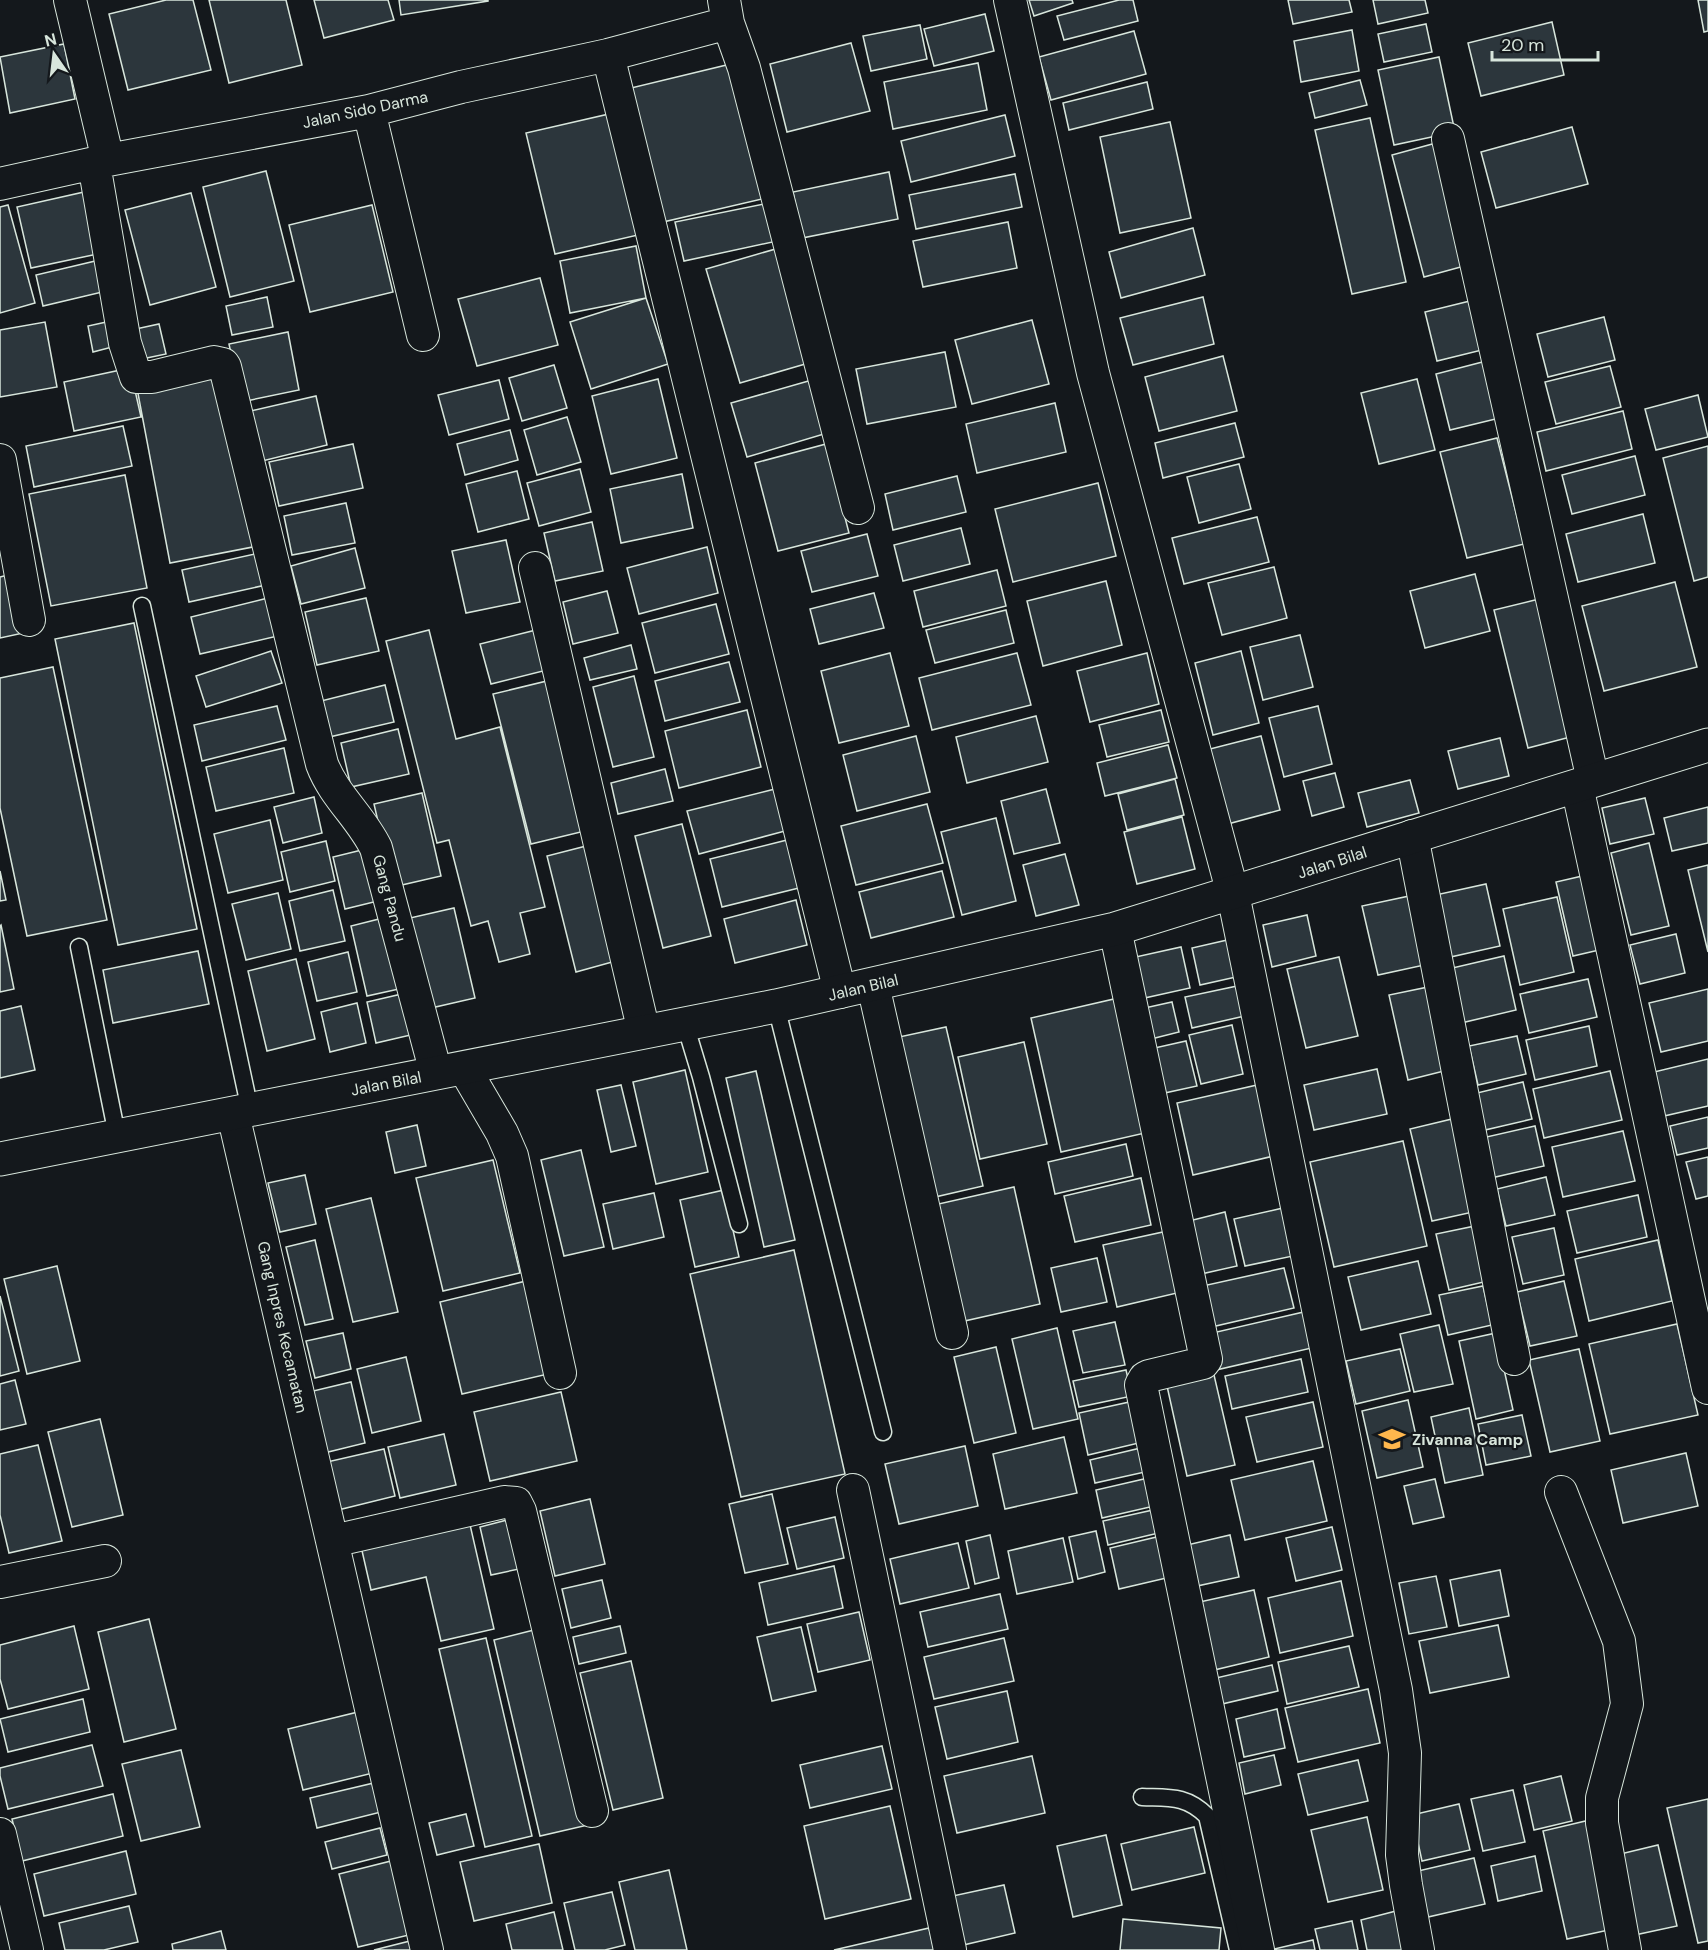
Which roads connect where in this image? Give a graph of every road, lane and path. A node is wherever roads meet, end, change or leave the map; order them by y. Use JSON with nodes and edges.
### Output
{"nodes":[{"id":1,"x":70,"y":0,"type":"edge"},
{"id":2,"x":1010,"y":0,"type":"edge"},
{"id":3,"x":726,"y":11,"type":"edge"},
{"id":4,"x":608,"y":55,"type":"junction"},
{"id":5,"x":369,"y":111,"type":"junction"},
{"id":6,"x":1448,"y":139,"type":"dead end"},
{"id":7,"x":101,"y":162,"type":"junction"},
{"id":8,"x":0,"y":184,"type":"edge"},
{"id":9,"x":423,"y":335,"type":"dead end"},
{"id":10,"x":0,"y":460,"type":"edge"},
{"id":11,"x":858,"y":508,"type":"dead end"},
{"id":12,"x":535,"y":568,"type":"dead end"},
{"id":13,"x":142,"y":606,"type":"dead end"},
{"id":14,"x":29,"y":620,"type":"dead end"},
{"id":15,"x":1708,"y":745,"type":"edge"},
{"id":16,"x":1585,"y":783,"type":"junction"},
{"id":17,"x":1412,"y":836,"type":"junction"},
{"id":18,"x":1233,"y":894,"type":"junction"},
{"id":19,"x":1115,"y":929,"type":"junction"},
{"id":20,"x":79,"y":947,"type":"dead end"},
{"id":21,"x":873,"y":985,"type":"junction"},
{"id":22,"x":840,"y":992,"type":"junction"},
{"id":23,"x":776,"y":1006,"type":"junction"},
{"id":24,"x":685,"y":1024,"type":"junction"},
{"id":25,"x":644,"y":1032,"type":"junction"},
{"id":26,"x":450,"y":1071,"type":"junction"},
{"id":27,"x":241,"y":1112,"type":"junction"},
{"id":28,"x":117,"y":1135,"type":"junction"},
{"id":29,"x":0,"y":1159,"type":"edge"},
{"id":30,"x":739,"y":1224,"type":"dead end"},
{"id":31,"x":952,"y":1333,"type":"dead end"},
{"id":32,"x":1514,"y":1359,"type":"dead end"},
{"id":33,"x":560,"y":1373,"type":"dead end"},
{"id":34,"x":1708,"y":1388,"type":"edge"},
{"id":35,"x":883,"y":1431,"type":"dead end"},
{"id":36,"x":853,"y":1490,"type":"dead end"},
{"id":37,"x":1561,"y":1492,"type":"dead end"},
{"id":38,"x":333,"y":1541,"type":"junction"},
{"id":39,"x":105,"y":1561,"type":"dead end"},
{"id":40,"x":0,"y":1582,"type":"edge"},
{"id":41,"x":1142,"y":1797,"type":"dead end"},
{"id":42,"x":592,"y":1811,"type":"dead end"},
{"id":43,"x":0,"y":1834,"type":"edge"},
{"id":44,"x":27,"y":1950,"type":"edge"},
{"id":45,"x":427,"y":1950,"type":"edge"},
{"id":46,"x":950,"y":1950,"type":"edge"},
{"id":47,"x":1238,"y":1950,"type":"edge"},
{"id":48,"x":1258,"y":1950,"type":"edge"},
{"id":49,"x":1418,"y":1950,"type":"edge"},
{"id":50,"x":1625,"y":1950,"type":"edge"}],
"edges":[{"from":1,"to":7,"type":"street"},
{"from":2,"to":18,"type":"street"},
{"from":3,"to":4,"type":"street","name":"Jalan Sido Darma"},
{"from":3,"to":11,"type":"street"},
{"from":4,"to":5,"type":"street","name":"Jalan Sido Darma"},
{"from":4,"to":22,"type":"street"},
{"from":5,"to":7,"type":"street","name":"Jalan Sido Darma"},
{"from":5,"to":9,"type":"street"},
{"from":6,"to":16,"type":"street"},
{"from":7,"to":8,"type":"street","name":"Jalan Sido Darma"},
{"from":7,"to":26,"type":"street","name":"Gang Pandu"},
{"from":10,"to":14,"type":"street"},
{"from":12,"to":25,"type":"street"},
{"from":13,"to":27,"type":"lane"},
{"from":15,"to":16,"type":"main road","name":"Jalan Bilal"},
{"from":16,"to":17,"type":"main road","name":"Jalan Bilal"},
{"from":16,"to":34,"type":"street"},
{"from":17,"to":18,"type":"main road","name":"Jalan Bilal"},
{"from":17,"to":32,"type":"street"},
{"from":18,"to":19,"type":"main road","name":"Jalan Bilal"},
{"from":18,"to":49,"type":"street"},
{"from":19,"to":21,"type":"main road","name":"Jalan Bilal"},
{"from":19,"to":48,"type":"street"},
{"from":20,"to":28,"type":"lane"},
{"from":21,"to":22,"type":"main road","name":"Jalan Bilal"},
{"from":21,"to":31,"type":"street"},
{"from":22,"to":23,"type":"main road","name":"Jalan Bilal"},
{"from":23,"to":24,"type":"main road","name":"Jalan Bilal"},
{"from":23,"to":35,"type":"lane"},
{"from":24,"to":25,"type":"main road","name":"Jalan Bilal"},
{"from":24,"to":30,"type":"lane"},
{"from":25,"to":26,"type":"main road","name":"Jalan Bilal"},
{"from":26,"to":27,"type":"main road","name":"Jalan Bilal"},
{"from":26,"to":33,"type":"street","name":"Gang Pandu"},
{"from":27,"to":28,"type":"main road","name":"Jalan Bilal"},
{"from":27,"to":38,"type":"street","name":"Gang Inpres Kecamatan"},
{"from":28,"to":29,"type":"main road","name":"Jalan Bilal"},
{"from":36,"to":46,"type":"street"},
{"from":37,"to":50,"type":"street"},
{"from":38,"to":42,"type":"street"},
{"from":38,"to":45,"type":"street","name":"Gang Inpres Kecamatan"},
{"from":39,"to":40,"type":"street"},
{"from":41,"to":47,"type":"lane"},
{"from":43,"to":44,"type":"street"}]}
